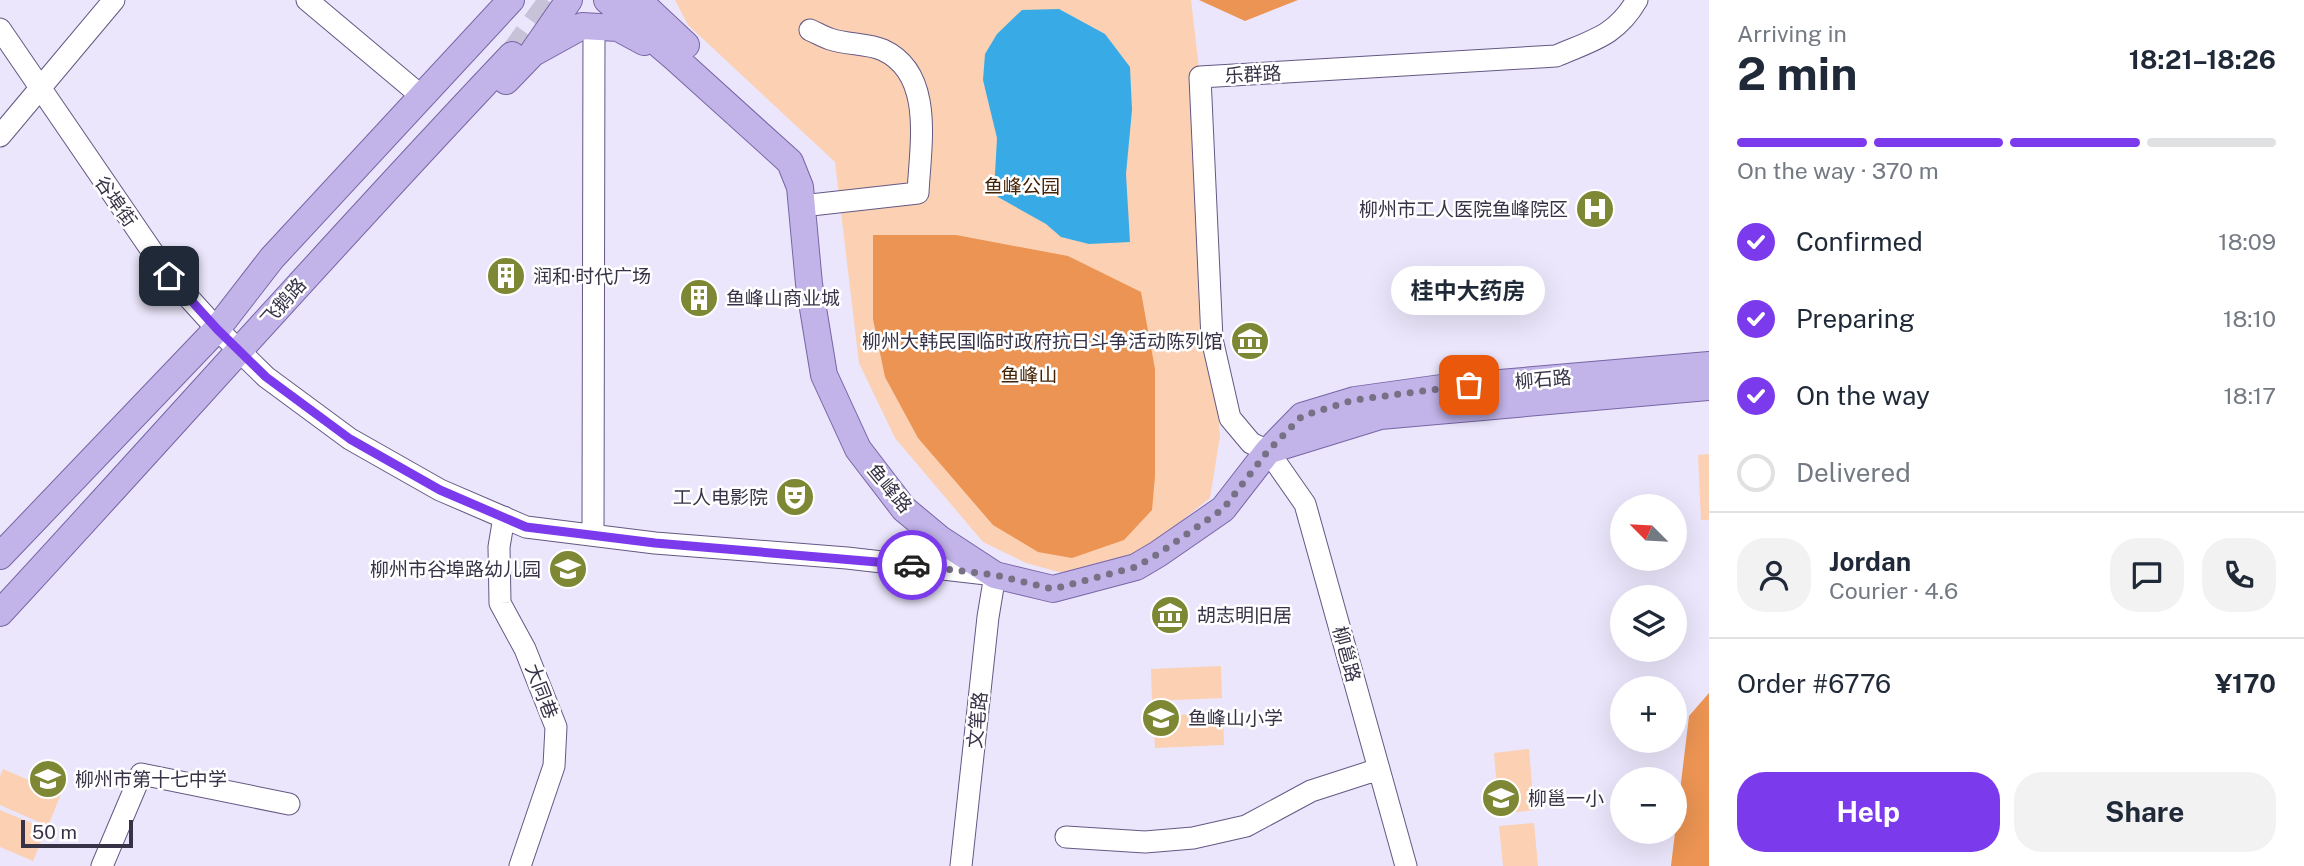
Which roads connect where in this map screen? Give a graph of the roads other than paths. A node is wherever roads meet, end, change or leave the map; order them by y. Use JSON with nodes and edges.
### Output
{"nodes":[{"id":1,"x":114,"y":0,"type":"edge"},
{"id":2,"x":306,"y":0,"type":"edge"},
{"id":3,"x":511,"y":0,"type":"edge"},
{"id":4,"x":569,"y":0,"type":"edge"},
{"id":5,"x":607,"y":0,"type":"edge"},
{"id":6,"x":638,"y":0,"type":"edge"},
{"id":7,"x":656,"y":0,"type":"edge"},
{"id":8,"x":1637,"y":0,"type":"edge"},
{"id":9,"x":594,"y":27,"type":"junction"},
{"id":10,"x":0,"y":29,"type":"edge"},
{"id":11,"x":810,"y":30,"type":"dead end"},
{"id":12,"x":680,"y":50,"type":"junction"},
{"id":13,"x":521,"y":55,"type":"junction"},
{"id":14,"x":40,"y":88,"type":"junction"},
{"id":15,"x":413,"y":89,"type":"dead end"},
{"id":16,"x":0,"y":136,"type":"edge"},
{"id":17,"x":807,"y":205,"type":"junction"},
{"id":18,"x":217,"y":329,"type":"junction"},
{"id":19,"x":239,"y":351,"type":"junction"},
{"id":20,"x":1709,"y":365,"type":"edge"},
{"id":21,"x":1709,"y":387,"type":"edge"},
{"id":22,"x":1268,"y":451,"type":"junction"},
{"id":23,"x":504,"y":517,"type":"junction"},
{"id":24,"x":593,"y":535,"type":"junction"},
{"id":25,"x":3,"y":548,"type":"edge"},
{"id":26,"x":995,"y":575,"type":"junction"},
{"id":27,"x":0,"y":613,"type":"edge"},
{"id":28,"x":1379,"y":769,"type":"junction"},
{"id":29,"x":289,"y":804,"type":"dead end"},
{"id":30,"x":1066,"y":837,"type":"dead end"},
{"id":31,"x":102,"y":866,"type":"edge"},
{"id":32,"x":520,"y":866,"type":"edge"},
{"id":33,"x":961,"y":866,"type":"edge"},
{"id":34,"x":1406,"y":866,"type":"edge"}],
"edges":[{"from":1,"to":14,"type":"street"},
{"from":2,"to":15,"type":"street"},
{"from":3,"to":18,"type":"main road","name":"飞鹅路"},
{"from":4,"to":13,"type":"main road"},
{"from":5,"to":12,"type":"main road","name":"鱼峰路"},
{"from":6,"to":12,"type":"main road","name":"鱼峰路"},
{"from":7,"to":12,"type":"main road"},
{"from":8,"to":22,"type":"street","name":"乐群路"},
{"from":9,"to":12,"type":"main road"},
{"from":9,"to":13,"type":"main road"},
{"from":9,"to":24,"type":"street"},
{"from":10,"to":14,"type":"street","name":"谷埠街"},
{"from":11,"to":17,"type":"street"},
{"from":12,"to":17,"type":"main road","name":"鱼峰路"},
{"from":13,"to":19,"type":"main road"},
{"from":14,"to":16,"type":"street"},
{"from":14,"to":18,"type":"street","name":"谷埠街"},
{"from":17,"to":26,"type":"main road","name":"鱼峰路"},
{"from":18,"to":19,"type":"street","name":"谷埠街"},
{"from":18,"to":25,"type":"main road","name":"飞鹅路"},
{"from":19,"to":23,"type":"street","name":"谷埠街"},
{"from":19,"to":27,"type":"main road"},
{"from":20,"to":22,"type":"main road","name":"柳石路"},
{"from":21,"to":22,"type":"main road","name":"柳石路"},
{"from":22,"to":26,"type":"main road","name":"柳石路"},
{"from":22,"to":28,"type":"street","name":"柳邕路"},
{"from":23,"to":24,"type":"street","name":"谷埠街"},
{"from":23,"to":32,"type":"street","name":"大同巷"},
{"from":24,"to":26,"type":"street","name":"谷埠街"},
{"from":26,"to":33,"type":"street","name":"文笔路"},
{"from":28,"to":30,"type":"street"},
{"from":28,"to":34,"type":"street","name":"柳邕路"},
{"from":29,"to":31,"type":"street"}]}
